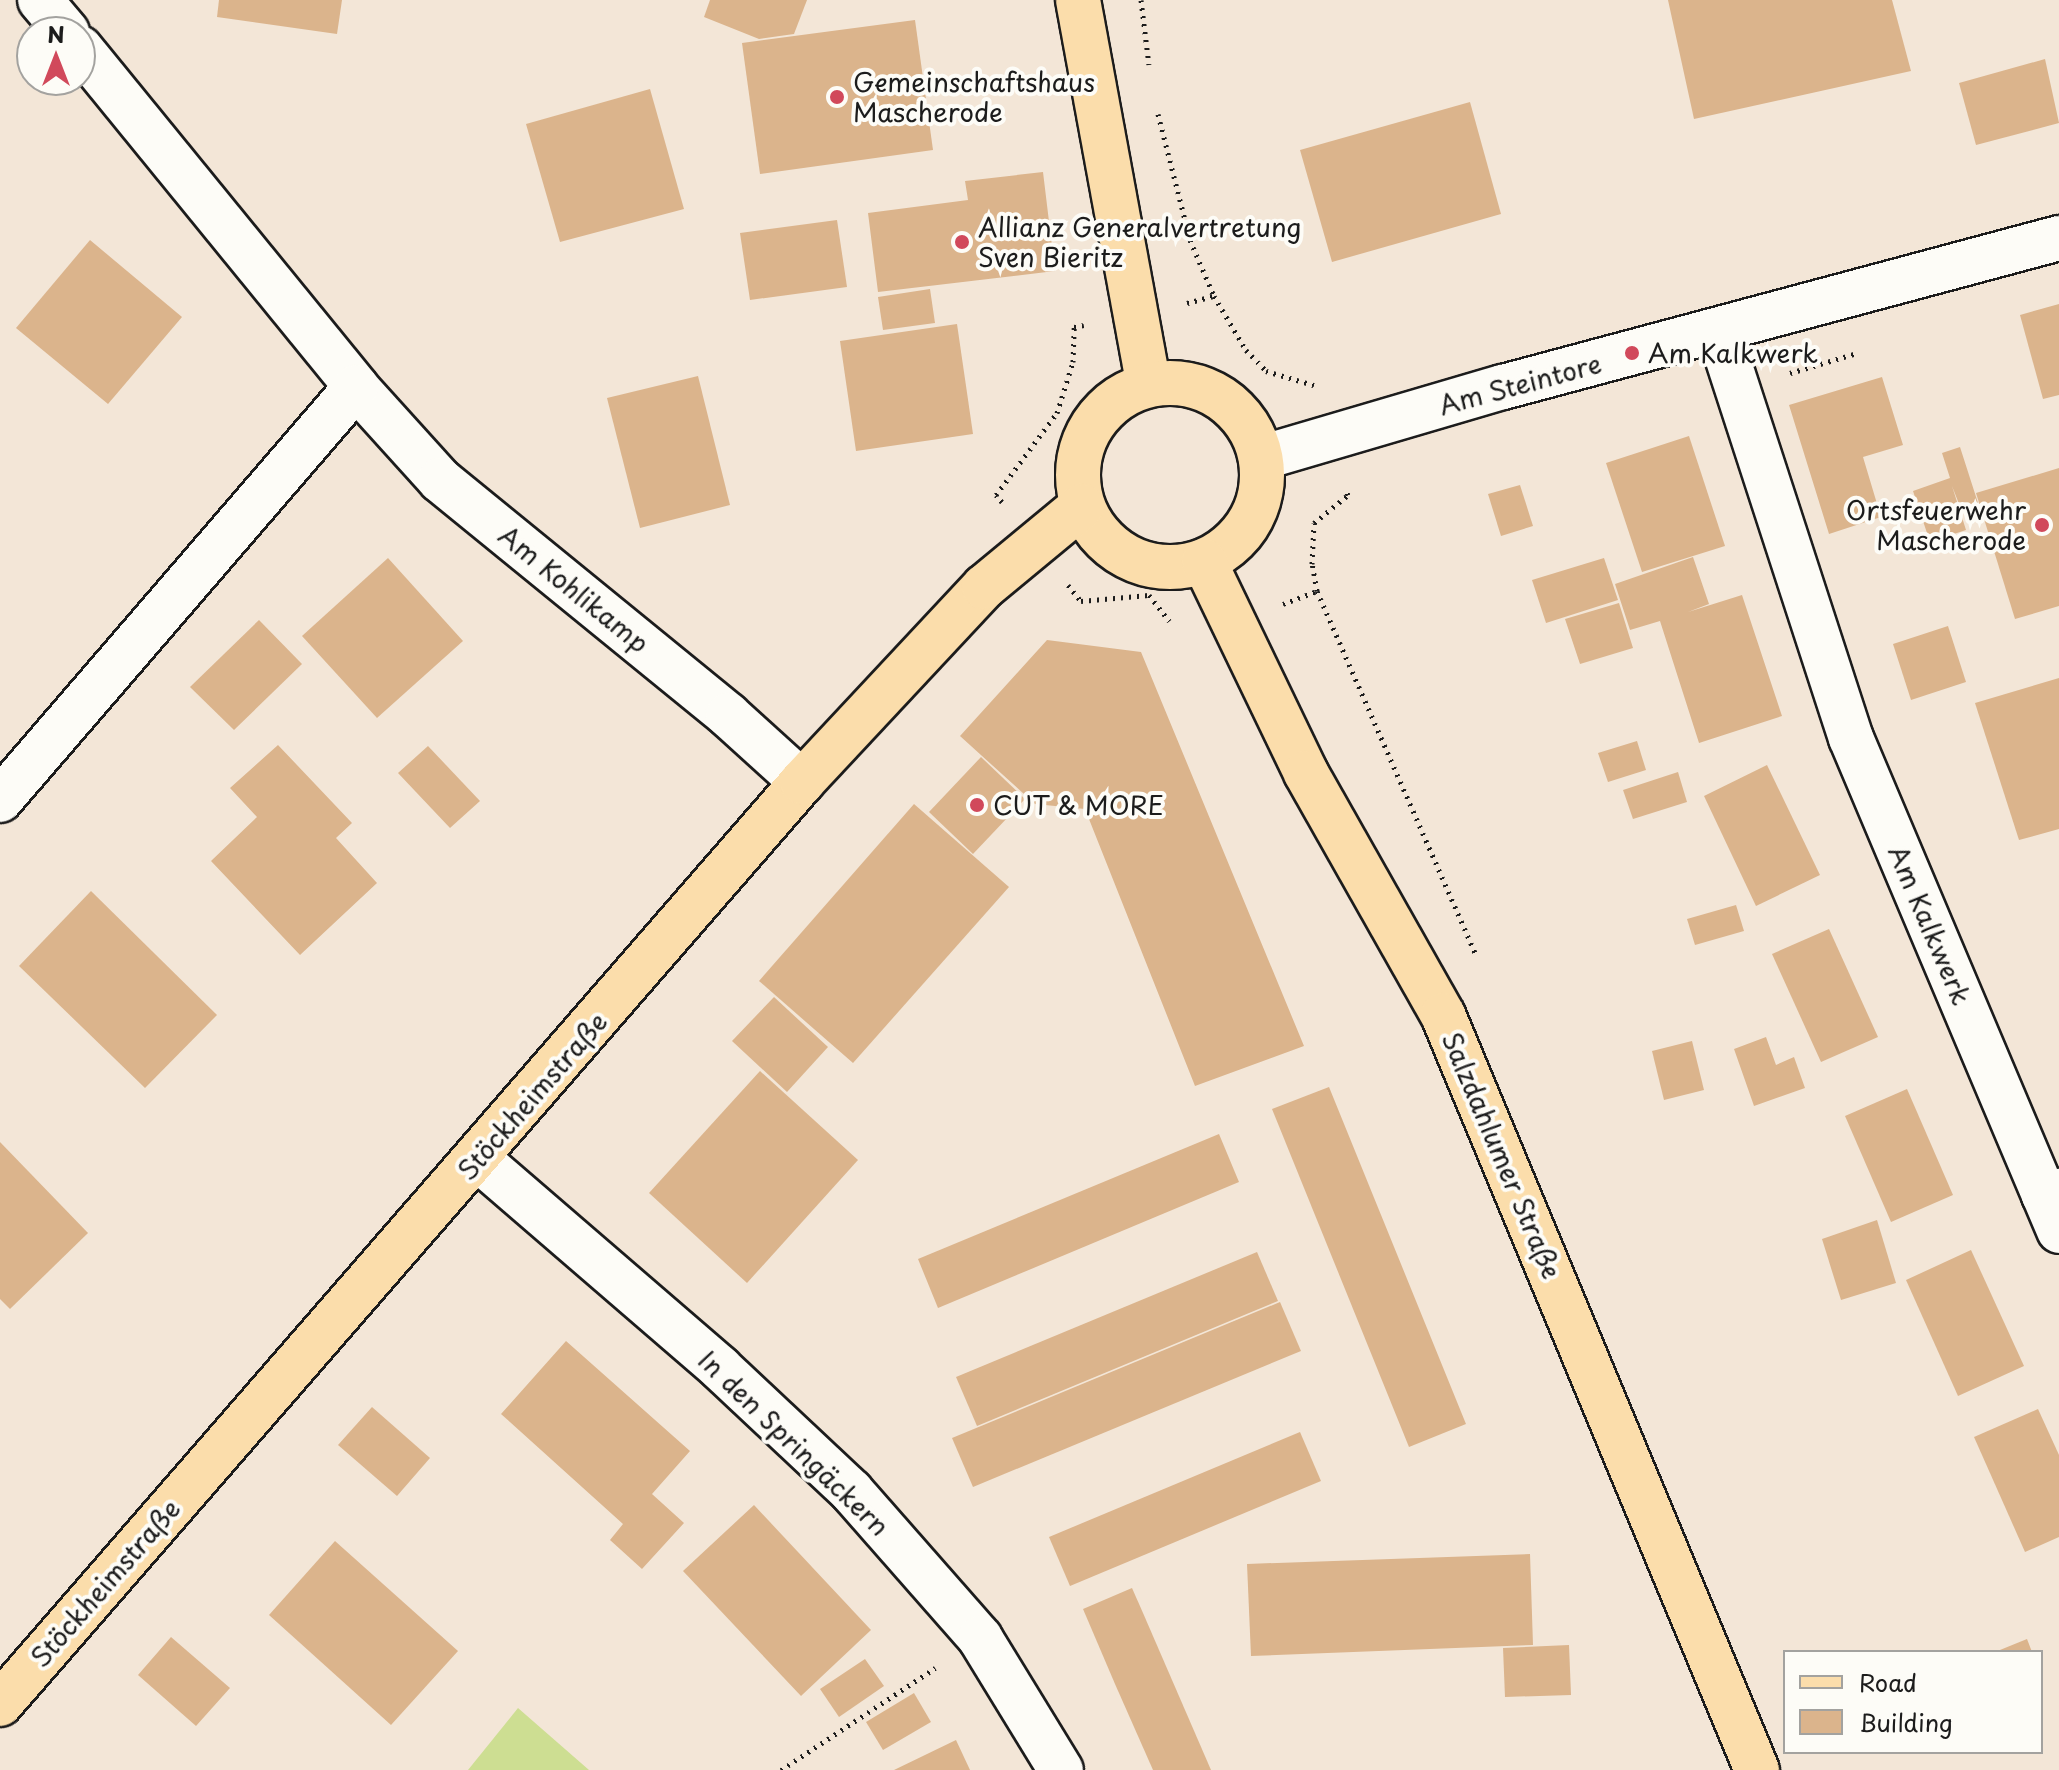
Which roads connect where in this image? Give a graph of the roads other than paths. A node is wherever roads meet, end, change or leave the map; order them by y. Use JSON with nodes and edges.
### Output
{"nodes":[{"id":1,"x":40,"y":0,"type":"edge"},
{"id":2,"x":1078,"y":0,"type":"edge"},
{"id":3,"x":54,"y":16,"type":"edge"},
{"id":4,"x":96,"y":68,"type":"edge"},
{"id":5,"x":2059,"y":238,"type":"edge"},
{"id":6,"x":1719,"y":332,"type":"junction"},
{"id":7,"x":1149,"y":385,"type":"junction"},
{"id":8,"x":356,"y":387,"type":"junction"},
{"id":9,"x":1261,"y":458,"type":"junction"},
{"id":10,"x":1082,"y":506,"type":"junction"},
{"id":11,"x":1204,"y":561,"type":"junction"},
{"id":12,"x":802,"y":782,"type":"junction"},
{"id":13,"x":0,"y":800,"type":"edge"},
{"id":14,"x":478,"y":1159,"type":"junction"},
{"id":15,"x":2054,"y":1206,"type":"edge"},
{"id":16,"x":0,"y":1704,"type":"edge"},
{"id":17,"x":1061,"y":1770,"type":"edge"},
{"id":18,"x":1757,"y":1770,"type":"edge"}],
"edges":[{"from":1,"to":3,"type":"street"},
{"from":2,"to":7,"type":"main road"},
{"from":4,"to":8,"type":"street","name":"Am Kohlikamp"},
{"from":5,"to":6,"type":"street","name":"Am Steintore"},
{"from":6,"to":9,"type":"street","name":"Am Steintore"},
{"from":6,"to":15,"type":"street","name":"Am Kalkwerk"},
{"from":7,"to":9,"type":"main road"},
{"from":7,"to":10,"type":"main road"},
{"from":8,"to":12,"type":"street","name":"Am Kohlikamp"},
{"from":8,"to":13,"type":"street"},
{"from":9,"to":11,"type":"main road"},
{"from":10,"to":11,"type":"main road"},
{"from":10,"to":12,"type":"main road","name":"Stöckheimstraße"},
{"from":11,"to":18,"type":"main road","name":"Salzdahlumer Straße"},
{"from":12,"to":14,"type":"main road","name":"Stöckheimstraße"},
{"from":14,"to":16,"type":"main road","name":"Stöckheimstraße"},
{"from":14,"to":17,"type":"street","name":"In den Springäckern"}]}
